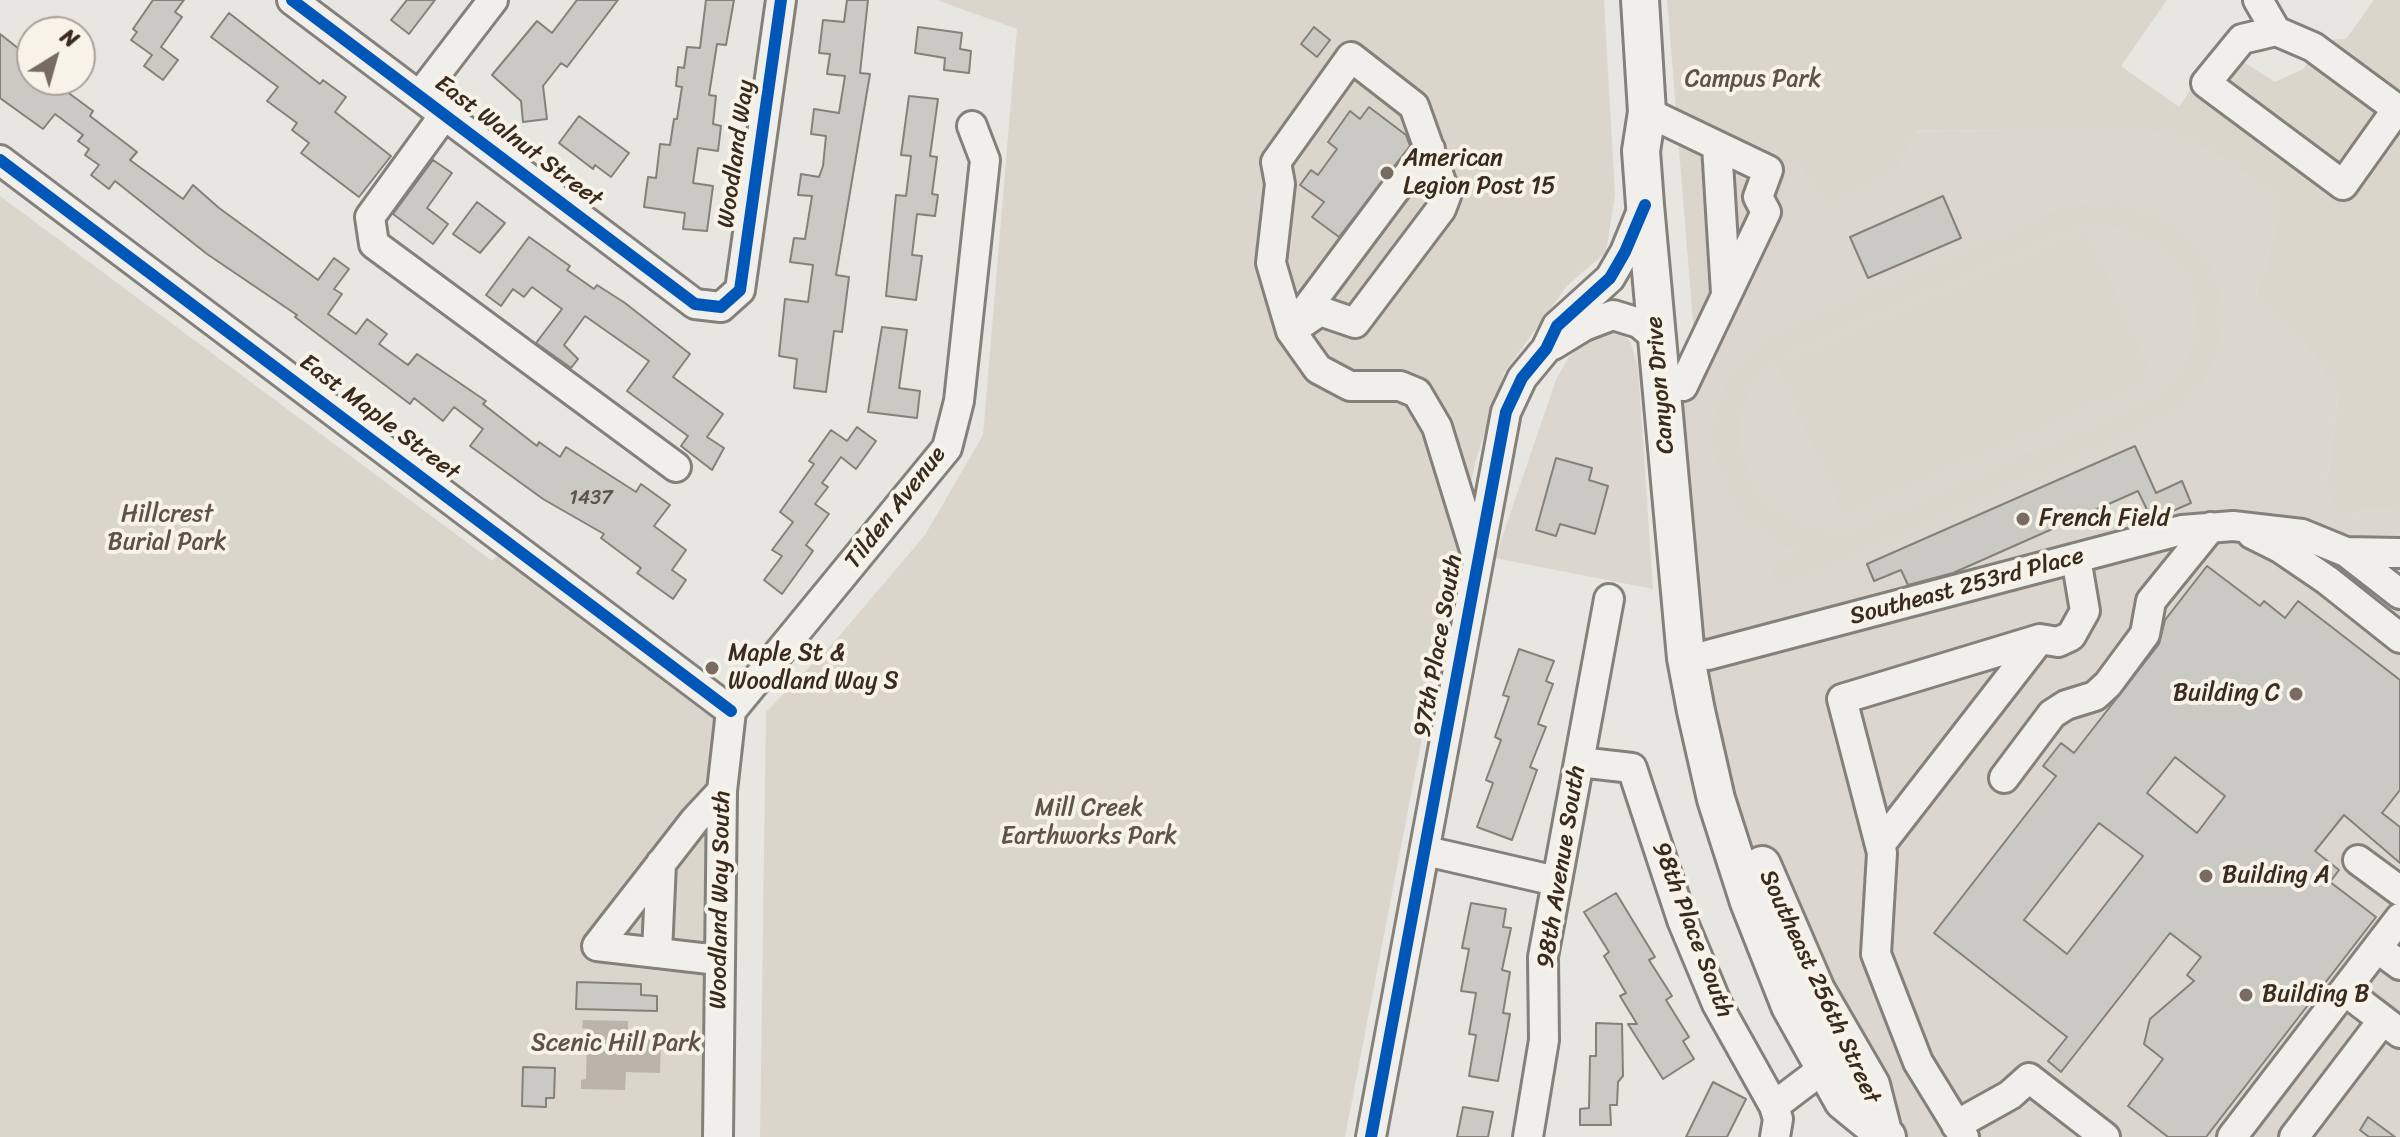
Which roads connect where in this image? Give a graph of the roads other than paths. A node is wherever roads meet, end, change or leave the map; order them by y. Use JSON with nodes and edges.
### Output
{"nodes":[{"id":1,"x":292,"y":0,"type":"edge"},
{"id":2,"x":493,"y":0,"type":"edge"},
{"id":3,"x":781,"y":0,"type":"edge"},
{"id":4,"x":1640,"y":0,"type":"edge"},
{"id":5,"x":2258,"y":0,"type":"edge"},
{"id":6,"x":2276,"y":31,"type":"junction"},
{"id":7,"x":420,"y":95,"type":"junction"},
{"id":8,"x":1647,"y":112,"type":"junction"},
{"id":9,"x":445,"y":114,"type":"junction"},
{"id":10,"x":972,"y":126,"type":"dead end"},
{"id":11,"x":1717,"y":146,"type":"junction"},
{"id":12,"x":1430,"y":149,"type":"junction"},
{"id":13,"x":0,"y":160,"type":"edge"},
{"id":14,"x":1645,"y":205,"type":"junction"},
{"id":15,"x":1726,"y":297,"type":"junction"},
{"id":16,"x":721,"y":307,"type":"joint"},
{"id":17,"x":1291,"y":331,"type":"junction"},
{"id":18,"x":1658,"y":339,"type":"junction"},
{"id":19,"x":1546,"y":349,"type":"junction"},
{"id":20,"x":1683,"y":386,"type":"junction"},
{"id":21,"x":676,"y":467,"type":"dead end"},
{"id":22,"x":2222,"y":526,"type":"junction"},
{"id":23,"x":2346,"y":552,"type":"junction"},
{"id":24,"x":2400,"y":553,"type":"edge"},
{"id":25,"x":1477,"y":557,"type":"junction"},
{"id":26,"x":2076,"y":558,"type":"junction"},
{"id":27,"x":2400,"y":594,"type":"edge"},
{"id":28,"x":1609,"y":599,"type":"dead end"},
{"id":29,"x":2400,"y":638,"type":"edge"},
{"id":30,"x":2040,"y":639,"type":"junction"},
{"id":31,"x":1697,"y":657,"type":"junction"},
{"id":32,"x":731,"y":711,"type":"junction"},
{"id":33,"x":1579,"y":762,"type":"junction"},
{"id":34,"x":2004,"y":778,"type":"dead end"},
{"id":35,"x":722,"y":791,"type":"junction"},
{"id":36,"x":1880,"y":845,"type":"junction"},
{"id":37,"x":1426,"y":851,"type":"junction"},
{"id":38,"x":2358,"y":860,"type":"dead end"},
{"id":39,"x":661,"y":863,"type":"junction"},
{"id":40,"x":1556,"y":881,"type":"junction"},
{"id":41,"x":2400,"y":891,"type":"edge"},
{"id":42,"x":2400,"y":918,"type":"edge"},
{"id":43,"x":2377,"y":948,"type":"junction"},
{"id":44,"x":657,"y":953,"type":"junction"},
{"id":45,"x":718,"y":960,"type":"junction"},
{"id":46,"x":2400,"y":965,"type":"edge"},
{"id":47,"x":2345,"y":991,"type":"junction"},
{"id":48,"x":2392,"y":1026,"type":"edge"},
{"id":49,"x":1824,"y":1068,"type":"junction"},
{"id":50,"x":1774,"y":1106,"type":"junction"},
{"id":51,"x":1960,"y":1131,"type":"edge"},
{"id":52,"x":1885,"y":1134,"type":"edge"},
{"id":53,"x":718,"y":1137,"type":"edge"},
{"id":54,"x":1371,"y":1137,"type":"edge"},
{"id":55,"x":1528,"y":1137,"type":"edge"},
{"id":56,"x":1775,"y":1137,"type":"edge"},
{"id":57,"x":2105,"y":1137,"type":"edge"},
{"id":58,"x":2232,"y":1137,"type":"edge"},
{"id":59,"x":2294,"y":1137,"type":"edge"}],
"edges":[{"from":1,"to":7,"type":"street","name":"East Walnut Street"},
{"from":2,"to":7,"type":"street"},
{"from":3,"to":16,"type":"street","name":"Woodland Way"},
{"from":4,"to":8,"type":"main road","name":"Canyon Drive"},
{"from":5,"to":6,"type":"street"},
{"from":6,"to":6,"type":"street"},
{"from":7,"to":9,"type":"street","name":"East Walnut Street"},
{"from":8,"to":11,"type":"street"},
{"from":8,"to":14,"type":"main road","name":"Canyon Drive"},
{"from":8,"to":20,"type":"main road","name":"Canyon Drive"},
{"from":9,"to":16,"type":"street","name":"East Walnut Street"},
{"from":9,"to":21,"type":"street"},
{"from":10,"to":32,"type":"street","name":"Tilden Avenue"},
{"from":11,"to":15,"type":"street"},
{"from":11,"to":15,"type":"street"},
{"from":12,"to":17,"type":"street"},
{"from":12,"to":17,"type":"street"},
{"from":12,"to":17,"type":"street"},
{"from":13,"to":32,"type":"street","name":"East Maple Street"},
{"from":14,"to":18,"type":"main road","name":"Canyon Drive"},
{"from":14,"to":19,"type":"street","name":"97th Place South"},
{"from":15,"to":20,"type":"street"},
{"from":17,"to":25,"type":"street"},
{"from":18,"to":19,"type":"street","name":"97th Place South"},
{"from":18,"to":31,"type":"main road","name":"Canyon Drive"},
{"from":19,"to":25,"type":"street","name":"97th Place South"},
{"from":20,"to":31,"type":"main road","name":"Canyon Drive"},
{"from":22,"to":23,"type":"street","name":"Southeast 253rd Place"},
{"from":22,"to":26,"type":"street","name":"Southeast 253rd Place"},
{"from":22,"to":29,"type":"street"},
{"from":22,"to":34,"type":"street"},
{"from":23,"to":24,"type":"street"},
{"from":23,"to":27,"type":"street","name":"Southeast 253rd Place"},
{"from":25,"to":37,"type":"street","name":"97th Place South"},
{"from":26,"to":30,"type":"street"},
{"from":26,"to":31,"type":"street","name":"Southeast 253rd Place"},
{"from":28,"to":33,"type":"street","name":"98th Avenue South"},
{"from":30,"to":36,"type":"street"},
{"from":30,"to":36,"type":"street"},
{"from":31,"to":49,"type":"main road","name":"Southeast 256th Street"},
{"from":31,"to":52,"type":"main road","name":"Southeast 256th Street"},
{"from":32,"to":35,"type":"street","name":"Woodland Way South"},
{"from":33,"to":40,"type":"street","name":"98th Avenue South"},
{"from":33,"to":50,"type":"street","name":"98th Place South"},
{"from":35,"to":39,"type":"street"},
{"from":35,"to":45,"type":"street","name":"Woodland Way South"},
{"from":36,"to":51,"type":"street"},
{"from":37,"to":40,"type":"street"},
{"from":37,"to":54,"type":"street","name":"97th Place South"},
{"from":38,"to":41,"type":"street"},
{"from":39,"to":44,"type":"street"},
{"from":39,"to":44,"type":"street"},
{"from":40,"to":55,"type":"street","name":"98th Avenue South"},
{"from":42,"to":43,"type":"street"},
{"from":43,"to":46,"type":"street"},
{"from":43,"to":47,"type":"street"},
{"from":44,"to":45,"type":"street"},
{"from":45,"to":53,"type":"street","name":"Woodland Way South"},
{"from":47,"to":48,"type":"street"},
{"from":47,"to":58,"type":"street"},
{"from":48,"to":59,"type":"street"},
{"from":49,"to":50,"type":"street"},
{"from":49,"to":52,"type":"main road","name":"Southeast 256th Street"},
{"from":50,"to":56,"type":"street","name":"98th Place South"},
{"from":51,"to":57,"type":"street"}]}
